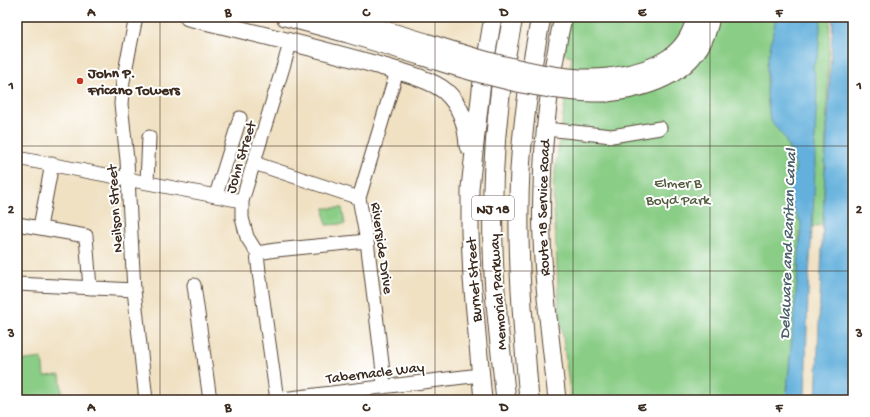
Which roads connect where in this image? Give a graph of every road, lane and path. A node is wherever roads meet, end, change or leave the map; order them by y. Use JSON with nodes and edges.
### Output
{"nodes":[{"id":1,"x":136,"y":17,"type":"edge"},
{"id":2,"x":188,"y":17,"type":"edge"},
{"id":3,"x":285,"y":17,"type":"edge"},
{"id":4,"x":341,"y":17,"type":"edge"},
{"id":5,"x":494,"y":17,"type":"edge"},
{"id":6,"x":513,"y":17,"type":"edge"},
{"id":7,"x":541,"y":17,"type":"edge"},
{"id":8,"x":563,"y":17,"type":"edge"},
{"id":9,"x":695,"y":17,"type":"edge"},
{"id":10,"x":711,"y":17,"type":"edge"},
{"id":11,"x":291,"y":41,"type":"junction"},
{"id":12,"x":424,"y":50,"type":"junction"},
{"id":13,"x":397,"y":71,"type":"junction"},
{"id":14,"x":608,"y":85,"type":"junction"},
{"id":15,"x":240,"y":118,"type":"dead end"},
{"id":16,"x":660,"y":128,"type":"dead end"},
{"id":17,"x":546,"y":129,"type":"junction"},
{"id":18,"x":150,"y":137,"type":"dead end"},
{"id":19,"x":17,"y":158,"type":"edge"},
{"id":20,"x":254,"y":163,"type":"junction"},
{"id":21,"x":52,"y":164,"type":"junction"},
{"id":22,"x":128,"y":178,"type":"junction"},
{"id":23,"x":147,"y":182,"type":"junction"},
{"id":24,"x":470,"y":188,"type":"junction"},
{"id":25,"x":216,"y":196,"type":"junction"},
{"id":26,"x":359,"y":198,"type":"junction"},
{"id":27,"x":242,"y":201,"type":"junction"},
{"id":28,"x":17,"y":224,"type":"edge"},
{"id":29,"x":40,"y":228,"type":"junction"},
{"id":30,"x":367,"y":241,"type":"junction"},
{"id":31,"x":258,"y":253,"type":"junction"},
{"id":32,"x":17,"y":284,"type":"edge"},
{"id":33,"x":194,"y":285,"type":"dead end"},
{"id":34,"x":90,"y":288,"type":"junction"},
{"id":35,"x":134,"y":290,"type":"junction"},
{"id":36,"x":480,"y":375,"type":"junction"},
{"id":37,"x":384,"y":387,"type":"junction"},
{"id":38,"x":317,"y":397,"type":"edge"},
{"id":39,"x":146,"y":400,"type":"edge"},
{"id":40,"x":210,"y":400,"type":"edge"},
{"id":41,"x":276,"y":400,"type":"edge"},
{"id":42,"x":483,"y":400,"type":"edge"},
{"id":43,"x":506,"y":400,"type":"edge"},
{"id":44,"x":529,"y":400,"type":"edge"},
{"id":45,"x":557,"y":400,"type":"edge"}],
"edges":[{"from":1,"to":22,"type":"street","name":"Neilson Street"},
{"from":2,"to":11,"type":"main road"},
{"from":3,"to":12,"type":"main road"},
{"from":4,"to":12,"type":"main road"},
{"from":5,"to":24,"type":"main road","name":"Burnet Street"},
{"from":6,"to":43,"type":"highway","name":"Memorial Parkway","number":"NJ 18"},
{"from":7,"to":44,"type":"highway","name":"Memorial Parkway","number":"NJ 18"},
{"from":8,"to":17,"type":"main road","name":"Route 18 Service Road"},
{"from":9,"to":14,"type":"main road"},
{"from":10,"to":14,"type":"main road"},
{"from":11,"to":13,"type":"main road"},
{"from":11,"to":20,"type":"street","name":"John Street"},
{"from":12,"to":14,"type":"main road","bridge":true},
{"from":13,"to":24,"type":"main road"},
{"from":13,"to":26,"type":"street","name":"Riverside Drive"},
{"from":15,"to":25,"type":"street"},
{"from":16,"to":17,"type":"street"},
{"from":17,"to":45,"type":"main road","name":"Route 18 Service Road"},
{"from":18,"to":23,"type":"street"},
{"from":19,"to":21,"type":"street"},
{"from":20,"to":26,"type":"street"},
{"from":20,"to":27,"type":"street","name":"John Street"},
{"from":21,"to":22,"type":"street"},
{"from":21,"to":29,"type":"street"},
{"from":22,"to":23,"type":"street"},
{"from":22,"to":35,"type":"street","name":"Neilson Street"},
{"from":23,"to":25,"type":"street"},
{"from":24,"to":36,"type":"main road","name":"Burnet Street"},
{"from":25,"to":27,"type":"street"},
{"from":26,"to":30,"type":"street","name":"Riverside Drive"},
{"from":27,"to":31,"type":"street","name":"John Street"},
{"from":28,"to":29,"type":"street"},
{"from":29,"to":34,"type":"street"},
{"from":30,"to":31,"type":"street"},
{"from":30,"to":37,"type":"street","name":"Riverside Drive"},
{"from":31,"to":41,"type":"street"},
{"from":32,"to":34,"type":"street"},
{"from":33,"to":40,"type":"street"},
{"from":34,"to":35,"type":"street"},
{"from":35,"to":39,"type":"street","name":"Neilson Street"},
{"from":36,"to":37,"type":"street","name":"Tabernacle Way"},
{"from":36,"to":42,"type":"main road","name":"Burnet Street"},
{"from":37,"to":38,"type":"street","name":"Tabernacle Way"},
{"from":38,"to":41,"type":"street","name":"Tabernacle Way"}]}
